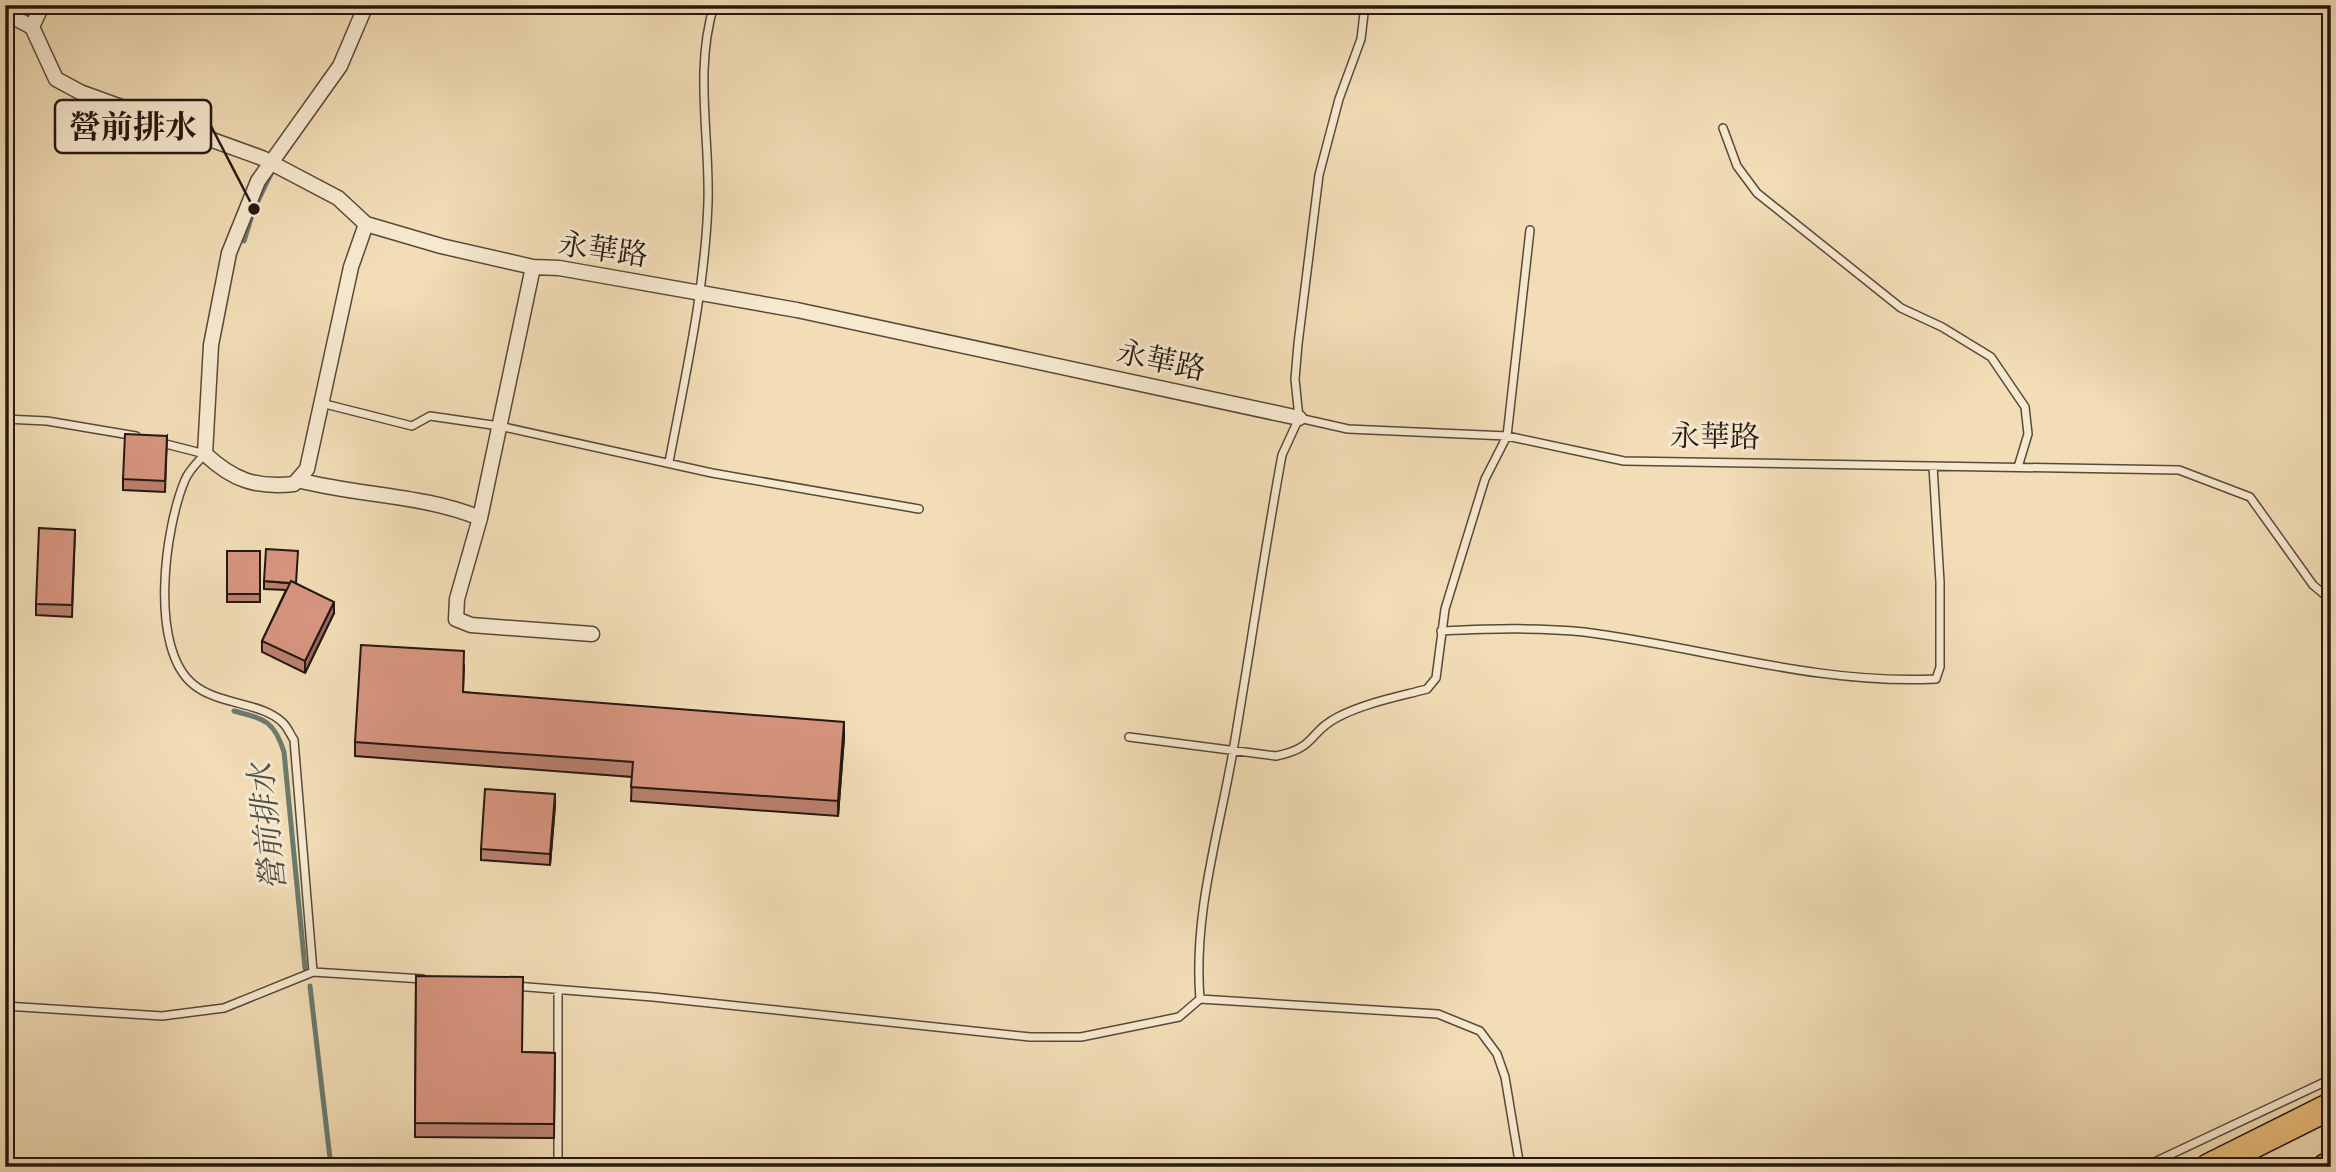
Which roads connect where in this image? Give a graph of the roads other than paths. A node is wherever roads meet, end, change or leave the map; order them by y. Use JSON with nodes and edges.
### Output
{"nodes":[{"id":1,"x":42,"y":5,"type":"edge"},
{"id":2,"x":366,"y":5,"type":"edge"},
{"id":3,"x":714,"y":5,"type":"edge"},
{"id":4,"x":1365,"y":5,"type":"edge"},
{"id":5,"x":5,"y":13,"type":"edge"},
{"id":6,"x":32,"y":27,"type":"junction"},
{"id":7,"x":1723,"y":128,"type":"dead end"},
{"id":8,"x":269,"y":162,"type":"junction"},
{"id":9,"x":366,"y":224,"type":"junction"},
{"id":10,"x":1530,"y":230,"type":"dead end"},
{"id":11,"x":533,"y":267,"type":"junction"},
{"id":12,"x":700,"y":293,"type":"junction"},
{"id":13,"x":320,"y":403,"type":"junction"},
{"id":14,"x":1299,"y":418,"type":"junction"},
{"id":15,"x":5,"y":419,"type":"edge"},
{"id":16,"x":499,"y":426,"type":"junction"},
{"id":17,"x":1507,"y":436,"type":"junction"},
{"id":18,"x":205,"y":454,"type":"junction"},
{"id":19,"x":669,"y":462,"type":"junction"},
{"id":20,"x":1933,"y":466,"type":"junction"},
{"id":21,"x":2018,"y":467,"type":"junction"},
{"id":22,"x":298,"y":480,"type":"junction"},
{"id":23,"x":919,"y":509,"type":"dead end"},
{"id":24,"x":480,"y":517,"type":"junction"},
{"id":25,"x":2331,"y":600,"type":"edge"},
{"id":26,"x":1441,"y":631,"type":"junction"},
{"id":27,"x":592,"y":634,"type":"dead end"},
{"id":28,"x":1129,"y":737,"type":"dead end"},
{"id":29,"x":1233,"y":752,"type":"junction"},
{"id":30,"x":313,"y":972,"type":"junction"},
{"id":31,"x":436,"y":980,"type":"edge"},
{"id":32,"x":504,"y":985,"type":"edge"},
{"id":33,"x":558,"y":990,"type":"junction"},
{"id":34,"x":1200,"y":999,"type":"junction"},
{"id":35,"x":5,"y":1006,"type":"edge"},
{"id":36,"x":2331,"y":1079,"type":"edge"},
{"id":37,"x":2331,"y":1106,"type":"edge"},
{"id":38,"x":558,"y":1167,"type":"edge"},
{"id":39,"x":1520,"y":1167,"type":"edge"},
{"id":40,"x":2144,"y":1167,"type":"edge"},
{"id":41,"x":2209,"y":1167,"type":"edge"}],
"edges":[{"from":1,"to":6,"type":"street"},
{"from":2,"to":8,"type":"street"},
{"from":3,"to":12,"type":"lane"},
{"from":4,"to":14,"type":"lane"},
{"from":5,"to":6,"type":"street"},
{"from":6,"to":8,"type":"street","name":"永華路"},
{"from":7,"to":21,"type":"lane"},
{"from":8,"to":9,"type":"street","name":"永華路"},
{"from":8,"to":18,"type":"street"},
{"from":9,"to":11,"type":"street","name":"永華路"},
{"from":9,"to":13,"type":"street"},
{"from":10,"to":17,"type":"lane"},
{"from":11,"to":12,"type":"street","name":"永華路"},
{"from":11,"to":16,"type":"street"},
{"from":12,"to":14,"type":"street","name":"永華路"},
{"from":12,"to":19,"type":"lane"},
{"from":13,"to":16,"type":"lane"},
{"from":13,"to":22,"type":"street"},
{"from":14,"to":17,"type":"lane","name":"永華路"},
{"from":14,"to":29,"type":"lane"},
{"from":15,"to":18,"type":"lane"},
{"from":16,"to":19,"type":"lane"},
{"from":16,"to":24,"type":"street"},
{"from":17,"to":20,"type":"lane","name":"永華路"},
{"from":17,"to":26,"type":"lane"},
{"from":18,"to":22,"type":"street"},
{"from":18,"to":30,"type":"lane"},
{"from":19,"to":23,"type":"lane"},
{"from":20,"to":21,"type":"lane","name":"永華路"},
{"from":20,"to":26,"type":"lane"},
{"from":21,"to":25,"type":"lane","name":"永華路"},
{"from":22,"to":24,"type":"street"},
{"from":24,"to":27,"type":"street"},
{"from":26,"to":29,"type":"lane"},
{"from":28,"to":29,"type":"lane"},
{"from":29,"to":34,"type":"lane"},
{"from":30,"to":31,"type":"lane"},
{"from":30,"to":35,"type":"lane"},
{"from":32,"to":33,"type":"lane"},
{"from":33,"to":34,"type":"lane"},
{"from":33,"to":38,"type":"lane"},
{"from":34,"to":39,"type":"lane"},
{"from":36,"to":40,"type":"lane"},
{"from":37,"to":41,"type":"highway"}]}
